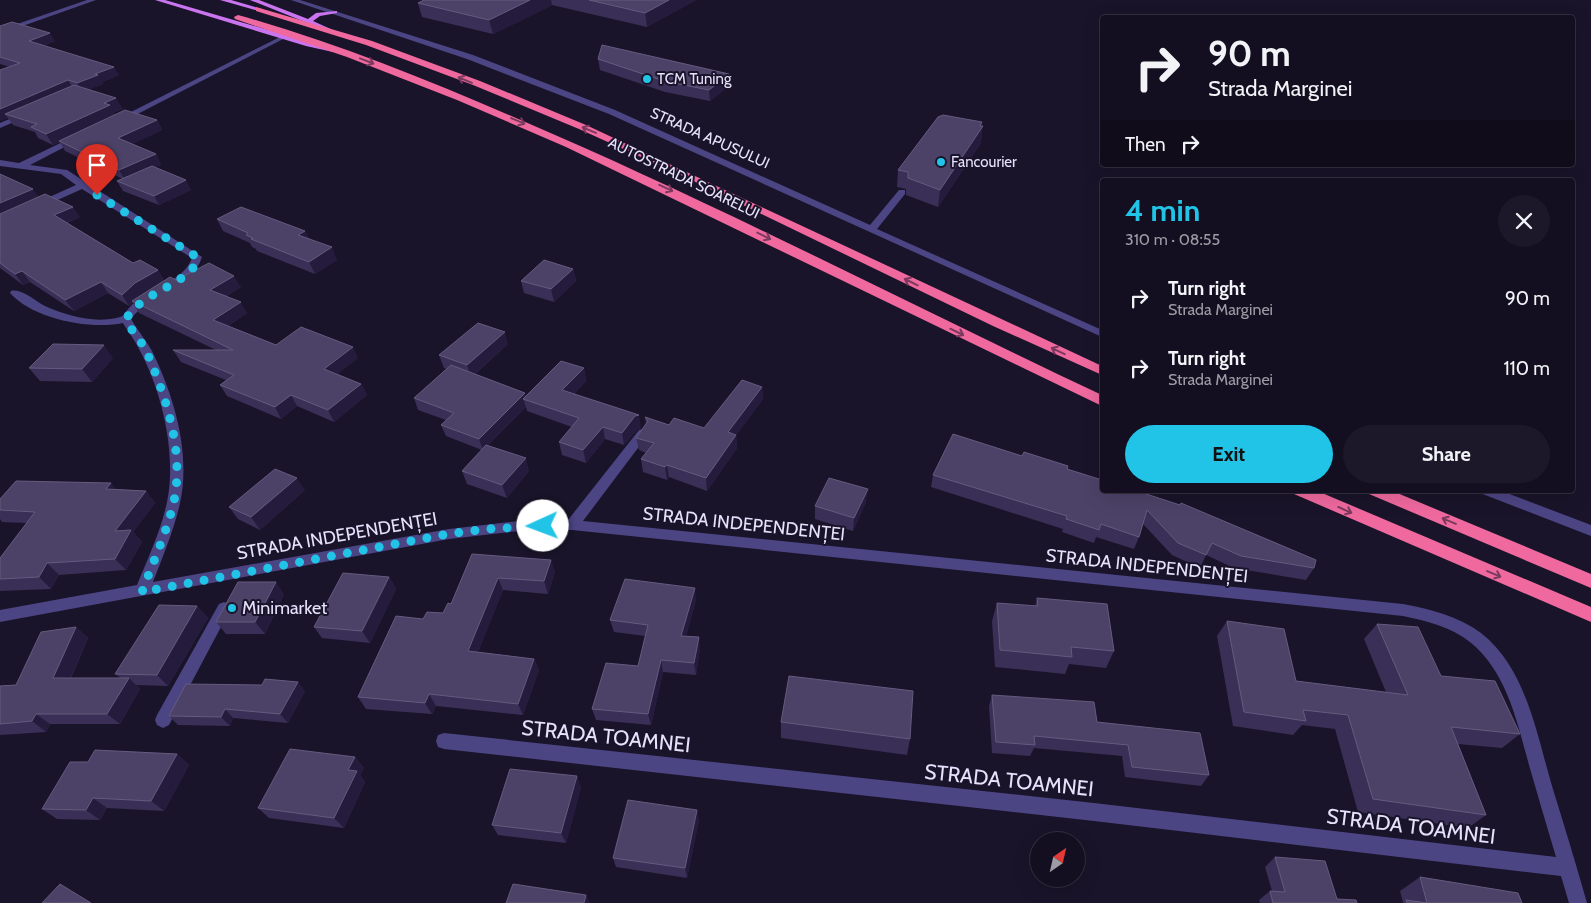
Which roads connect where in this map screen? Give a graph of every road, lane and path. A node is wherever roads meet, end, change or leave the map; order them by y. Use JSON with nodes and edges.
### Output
{"nodes":[{"id":1,"x":93,"y":0,"type":"edge"},
{"id":2,"x":158,"y":0,"type":"edge"},
{"id":3,"x":186,"y":0,"type":"edge"},
{"id":4,"x":223,"y":0,"type":"edge"},
{"id":5,"x":253,"y":0,"type":"edge"},
{"id":6,"x":294,"y":0,"type":"edge"},
{"id":7,"x":259,"y":9,"type":"joint"},
{"id":8,"x":334,"y":12,"type":"junction"},
{"id":9,"x":238,"y":17,"type":"joint"},
{"id":10,"x":310,"y":21,"type":"junction"},
{"id":11,"x":332,"y":31,"type":"junction"},
{"id":12,"x":0,"y":32,"type":"edge"},
{"id":13,"x":284,"y":37,"type":"junction"},
{"id":14,"x":342,"y":52,"type":"junction"},
{"id":15,"x":34,"y":111,"type":"edge"},
{"id":16,"x":112,"y":123,"type":"edge"},
{"id":17,"x":0,"y":126,"type":"edge"},
{"id":18,"x":87,"y":134,"type":"edge"},
{"id":19,"x":0,"y":163,"type":"edge"},
{"id":20,"x":20,"y":166,"type":"junction"},
{"id":21,"x":82,"y":186,"type":"junction"},
{"id":22,"x":902,"y":192,"type":"dead end"},
{"id":23,"x":30,"y":209,"type":"edge"},
{"id":24,"x":871,"y":230,"type":"junction"},
{"id":25,"x":14,"y":293,"type":"dead end"},
{"id":26,"x":126,"y":320,"type":"junction"},
{"id":27,"x":1100,"y":333,"type":"edge"},
{"id":28,"x":1100,"y":370,"type":"edge"},
{"id":29,"x":1100,"y":399,"type":"edge"},
{"id":30,"x":644,"y":433,"type":"edge"},
{"id":31,"x":1307,"y":493,"type":"edge"},
{"id":32,"x":1382,"y":493,"type":"edge"},
{"id":33,"x":1493,"y":493,"type":"edge"},
{"id":34,"x":572,"y":525,"type":"junction"},
{"id":35,"x":1591,"y":531,"type":"edge"},
{"id":36,"x":243,"y":572,"type":"junction"},
{"id":37,"x":1591,"y":581,"type":"edge"},
{"id":38,"x":142,"y":592,"type":"junction"},
{"id":39,"x":1591,"y":615,"type":"edge"},
{"id":40,"x":0,"y":616,"type":"edge"},
{"id":41,"x":163,"y":720,"type":"dead end"},
{"id":42,"x":444,"y":741,"type":"dead end"},
{"id":43,"x":1568,"y":868,"type":"junction"},
{"id":44,"x":1578,"y":903,"type":"edge"}],
"edges":[{"from":1,"to":12,"type":"street"},
{"from":2,"to":13,"type":"main road"},
{"from":3,"to":9,"type":"main road"},
{"from":4,"to":7,"type":"main road"},
{"from":5,"to":10,"type":"main road"},
{"from":6,"to":8,"type":"street","name":"STRADA APUSULUI"},
{"from":7,"to":11,"type":"highway","name":"AUTOSTRADA SOARELUI"},
{"from":8,"to":10,"type":"main road"},
{"from":8,"to":24,"type":"street","name":"STRADA APUSULUI"},
{"from":9,"to":14,"type":"highway","name":"AUTOSTRADA SOARELUI"},
{"from":10,"to":11,"type":"main road"},
{"from":28,"to":11,"type":"highway","name":"AUTOSTRADA SOARELUI","one_way":true},
{"from":13,"to":14,"type":"main road"},
{"from":13,"to":16,"type":"street"},
{"from":14,"to":29,"type":"highway","name":"AUTOSTRADA SOARELUI","one_way":true},
{"from":15,"to":17,"type":"street"},
{"from":18,"to":20,"type":"street"},
{"from":19,"to":20,"type":"street"},
{"from":20,"to":21,"type":"street"},
{"from":21,"to":23,"type":"street"},
{"from":21,"to":26,"type":"street"},
{"from":22,"to":24,"type":"street"},
{"from":24,"to":27,"type":"street","name":"STRADA APUSULUI"},
{"from":25,"to":26,"type":"street"},
{"from":26,"to":38,"type":"street"},
{"from":30,"to":34,"type":"street"},
{"from":31,"to":39,"type":"highway","one_way":true},
{"from":37,"to":32,"type":"highway","one_way":true},
{"from":33,"to":35,"type":"street"},
{"from":34,"to":36,"type":"street","name":"STRADA INDEPENDENȚEI"},
{"from":34,"to":43,"type":"street","name":"STRADA INDEPENDENȚEI"},
{"from":36,"to":38,"type":"street","name":"STRADA INDEPENDENȚEI"},
{"from":36,"to":41,"type":"street"},
{"from":38,"to":40,"type":"street","name":"STRADA INDEPENDENȚEI"},
{"from":42,"to":43,"type":"street","name":"STRADA TOAMNEI"},
{"from":43,"to":44,"type":"street","name":"STRADA INDEPENDENȚEI"}]}
